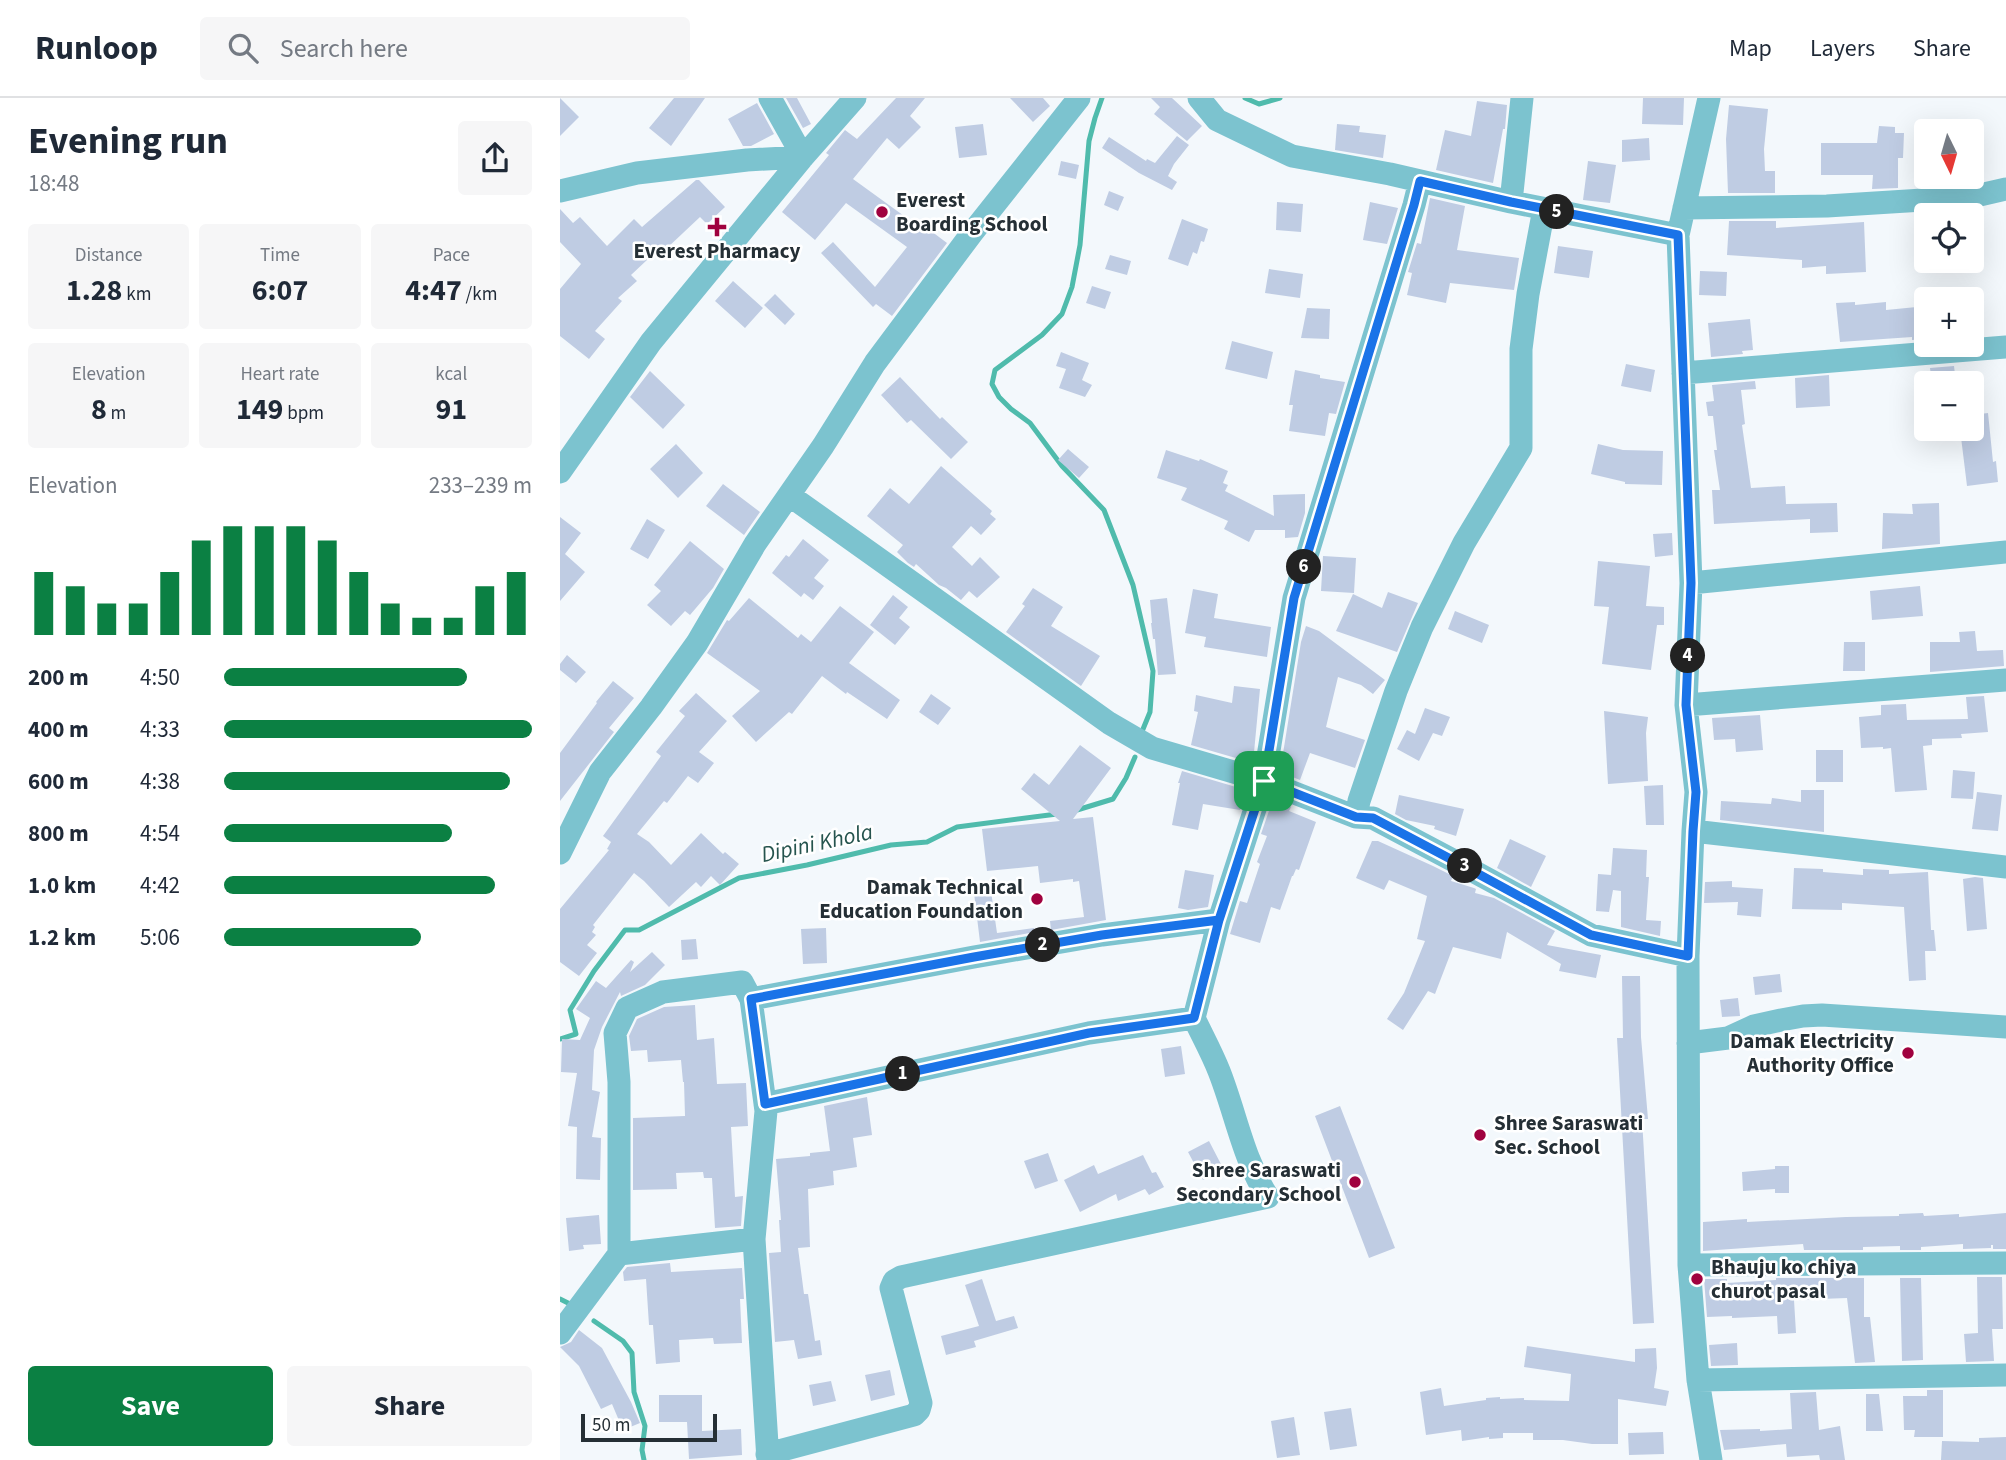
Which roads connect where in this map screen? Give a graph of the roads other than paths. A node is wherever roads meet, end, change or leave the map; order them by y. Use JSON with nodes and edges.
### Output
{"nodes":[{"id":1,"x":770,"y":98,"type":"edge"},
{"id":2,"x":855,"y":98,"type":"edge"},
{"id":3,"x":1079,"y":98,"type":"edge"},
{"id":4,"x":1199,"y":98,"type":"edge"},
{"id":5,"x":1522,"y":98,"type":"edge"},
{"id":6,"x":1709,"y":98,"type":"edge"},
{"id":7,"x":803,"y":157,"type":"junction"},
{"id":8,"x":1420,"y":181,"type":"junction"},
{"id":9,"x":2006,"y":189,"type":"edge"},
{"id":10,"x":560,"y":191,"type":"edge"},
{"id":11,"x":1511,"y":202,"type":"junction"},
{"id":12,"x":1684,"y":208,"type":"junction"},
{"id":13,"x":1544,"y":209,"type":"junction"},
{"id":14,"x":1678,"y":235,"type":"junction"},
{"id":15,"x":2006,"y":347,"type":"edge"},
{"id":16,"x":1683,"y":373,"type":"junction"},
{"id":17,"x":560,"y":472,"type":"edge"},
{"id":18,"x":789,"y":495,"type":"junction"},
{"id":19,"x":2006,"y":552,"type":"edge"},
{"id":20,"x":1691,"y":583,"type":"junction"},
{"id":21,"x":2006,"y":680,"type":"edge"},
{"id":22,"x":1686,"y":705,"type":"junction"},
{"id":23,"x":1264,"y":781,"type":"junction"},
{"id":24,"x":1356,"y":817,"type":"junction"},
{"id":25,"x":1693,"y":831,"type":"junction"},
{"id":26,"x":560,"y":853,"type":"edge"},
{"id":27,"x":2006,"y":867,"type":"edge"},
{"id":28,"x":1219,"y":920,"type":"junction"},
{"id":29,"x":1688,"y":956,"type":"junction"},
{"id":30,"x":751,"y":999,"type":"junction"},
{"id":31,"x":1194,"y":1018,"type":"junction"},
{"id":32,"x":2006,"y":1027,"type":"edge"},
{"id":33,"x":1688,"y":1043,"type":"junction"},
{"id":34,"x":765,"y":1104,"type":"junction"},
{"id":35,"x":754,"y":1239,"type":"junction"},
{"id":36,"x":619,"y":1254,"type":"junction"},
{"id":37,"x":2006,"y":1263,"type":"edge"},
{"id":38,"x":1689,"y":1265,"type":"junction"},
{"id":39,"x":560,"y":1333,"type":"edge"},
{"id":40,"x":2006,"y":1375,"type":"edge"},
{"id":41,"x":1698,"y":1380,"type":"junction"},
{"id":42,"x":767,"y":1457,"type":"edge"},
{"id":43,"x":1712,"y":1460,"type":"edge"}],
"edges":[{"from":1,"to":7,"type":"street"},
{"from":2,"to":7,"type":"street"},
{"from":3,"to":18,"type":"street"},
{"from":4,"to":8,"type":"street"},
{"from":5,"to":11,"type":"street"},
{"from":6,"to":12,"type":"street"},
{"from":7,"to":10,"type":"street"},
{"from":7,"to":17,"type":"street"},
{"from":8,"to":11,"type":"street"},
{"from":8,"to":23,"type":"street"},
{"from":9,"to":12,"type":"street"},
{"from":11,"to":13,"type":"street"},
{"from":12,"to":14,"type":"street"},
{"from":13,"to":14,"type":"street"},
{"from":13,"to":24,"type":"street"},
{"from":14,"to":16,"type":"street"},
{"from":15,"to":16,"type":"street"},
{"from":16,"to":20,"type":"street"},
{"from":18,"to":23,"type":"street"},
{"from":18,"to":26,"type":"street"},
{"from":19,"to":20,"type":"street"},
{"from":20,"to":22,"type":"street"},
{"from":21,"to":22,"type":"street"},
{"from":22,"to":25,"type":"street"},
{"from":23,"to":24,"type":"street"},
{"from":23,"to":28,"type":"street"},
{"from":24,"to":29,"type":"street"},
{"from":25,"to":27,"type":"street"},
{"from":25,"to":29,"type":"street"},
{"from":28,"to":30,"type":"street"},
{"from":28,"to":31,"type":"street"},
{"from":29,"to":33,"type":"street"},
{"from":30,"to":34,"type":"street"},
{"from":30,"to":36,"type":"street"},
{"from":31,"to":34,"type":"street"},
{"from":31,"to":42,"type":"street"},
{"from":32,"to":33,"type":"street"},
{"from":33,"to":38,"type":"street"},
{"from":34,"to":35,"type":"street"},
{"from":35,"to":36,"type":"street"},
{"from":35,"to":42,"type":"street"},
{"from":36,"to":39,"type":"street"},
{"from":37,"to":38,"type":"street"},
{"from":38,"to":41,"type":"street"},
{"from":40,"to":41,"type":"street"},
{"from":41,"to":43,"type":"street"}]}
